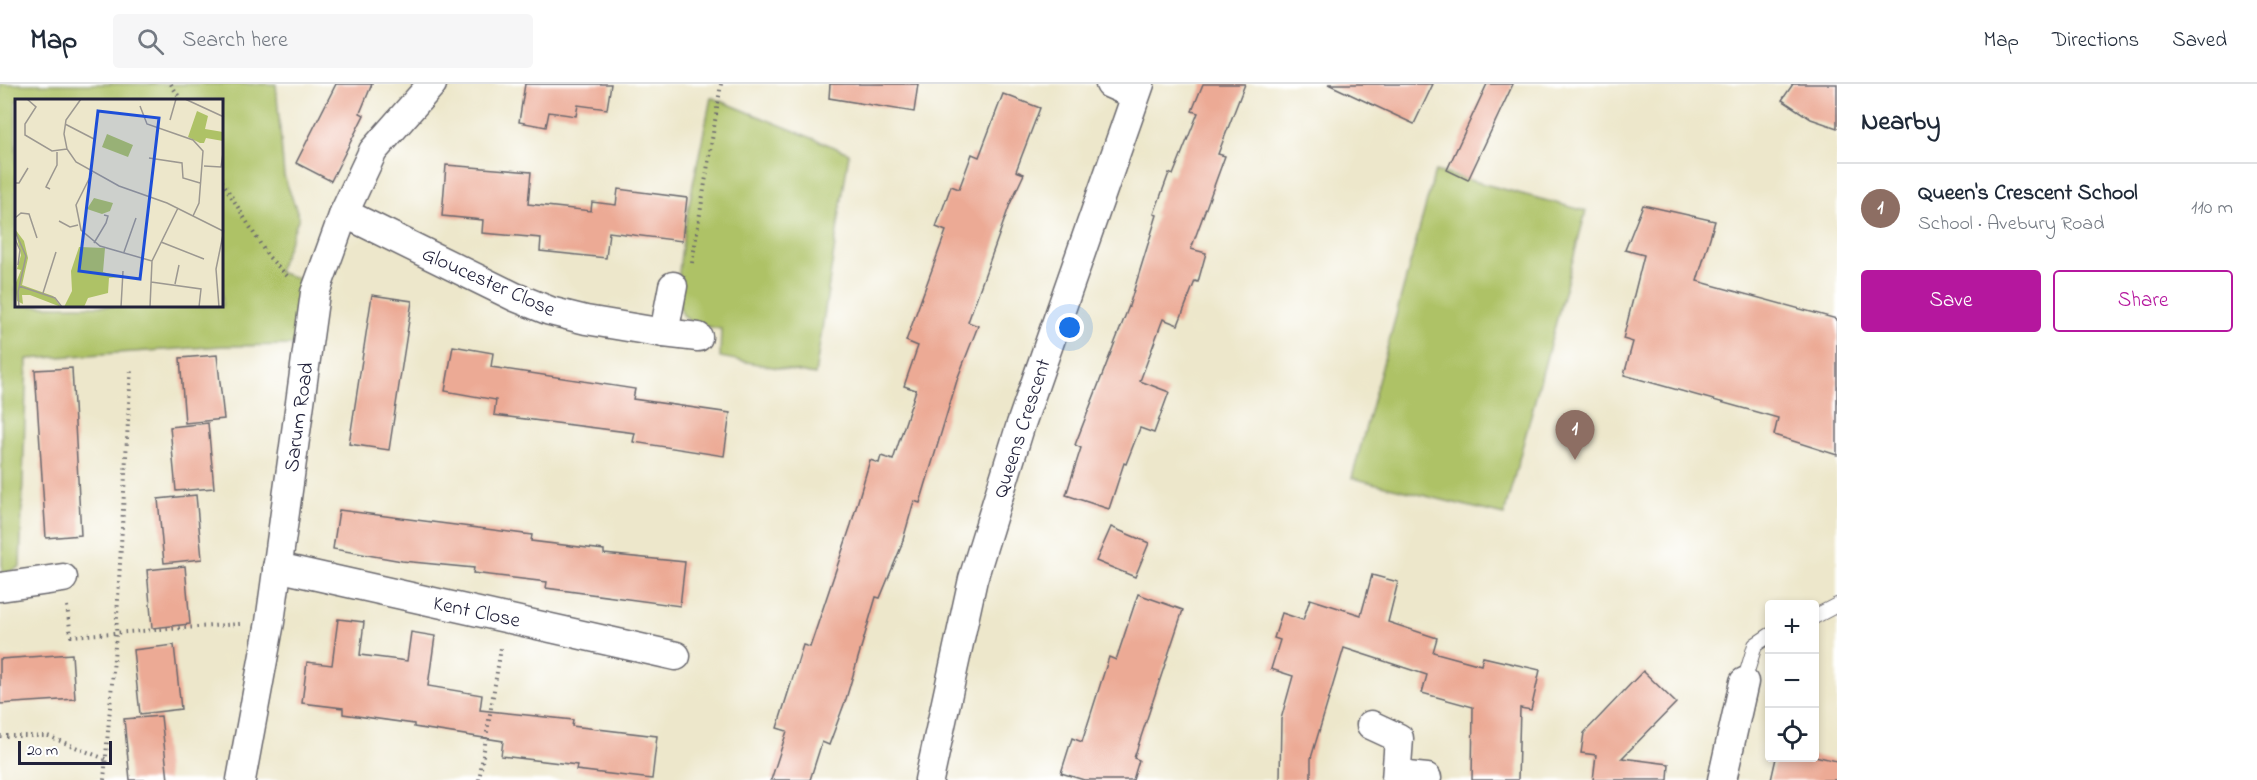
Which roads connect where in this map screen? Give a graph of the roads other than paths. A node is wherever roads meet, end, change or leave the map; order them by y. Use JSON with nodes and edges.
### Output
{"nodes":[{"id":1,"x":432,"y":84,"type":"edge"},
{"id":2,"x":1129,"y":88,"type":"edge"},
{"id":3,"x":344,"y":213,"type":"junction"},
{"id":4,"x":673,"y":285,"type":"road end"},
{"id":5,"x":664,"y":333,"type":"junction"},
{"id":6,"x":698,"y":338,"type":"dead end"},
{"id":7,"x":277,"y":567,"type":"junction"},
{"id":8,"x":63,"y":578,"type":"road end"},
{"id":9,"x":0,"y":587,"type":"edge"},
{"id":10,"x":1837,"y":605,"type":"edge"},
{"id":11,"x":1819,"y":615,"type":"edge"},
{"id":12,"x":1765,"y":638,"type":"edge"},
{"id":13,"x":676,"y":656,"type":"dead end"},
{"id":14,"x":1744,"y":682,"type":"joint"},
{"id":15,"x":1371,"y":725,"type":"dead end"},
{"id":16,"x":1396,"y":778,"type":"edge"},
{"id":17,"x":1427,"y":778,"type":"dead end"},
{"id":18,"x":241,"y":780,"type":"edge"},
{"id":19,"x":929,"y":780,"type":"edge"},
{"id":20,"x":1722,"y":780,"type":"edge"}],
"edges":[{"from":1,"to":3,"type":"street","name":"Sarum Road"},
{"from":2,"to":19,"type":"street","name":"Queens Crescent"},
{"from":3,"to":5,"type":"street","name":"Gloucester Close"},
{"from":3,"to":7,"type":"street","name":"Sarum Road"},
{"from":4,"to":5,"type":"street"},
{"from":5,"to":6,"type":"street","name":"Gloucester Close"},
{"from":7,"to":13,"type":"street","name":"Kent Close"},
{"from":7,"to":18,"type":"street","name":"Sarum Road"},
{"from":8,"to":9,"type":"street"},
{"from":10,"to":11,"type":"lane"},
{"from":12,"to":14,"type":"lane"},
{"from":14,"to":20,"type":"street"},
{"from":15,"to":16,"type":"street"},
{"from":16,"to":17,"type":"street"}]}
